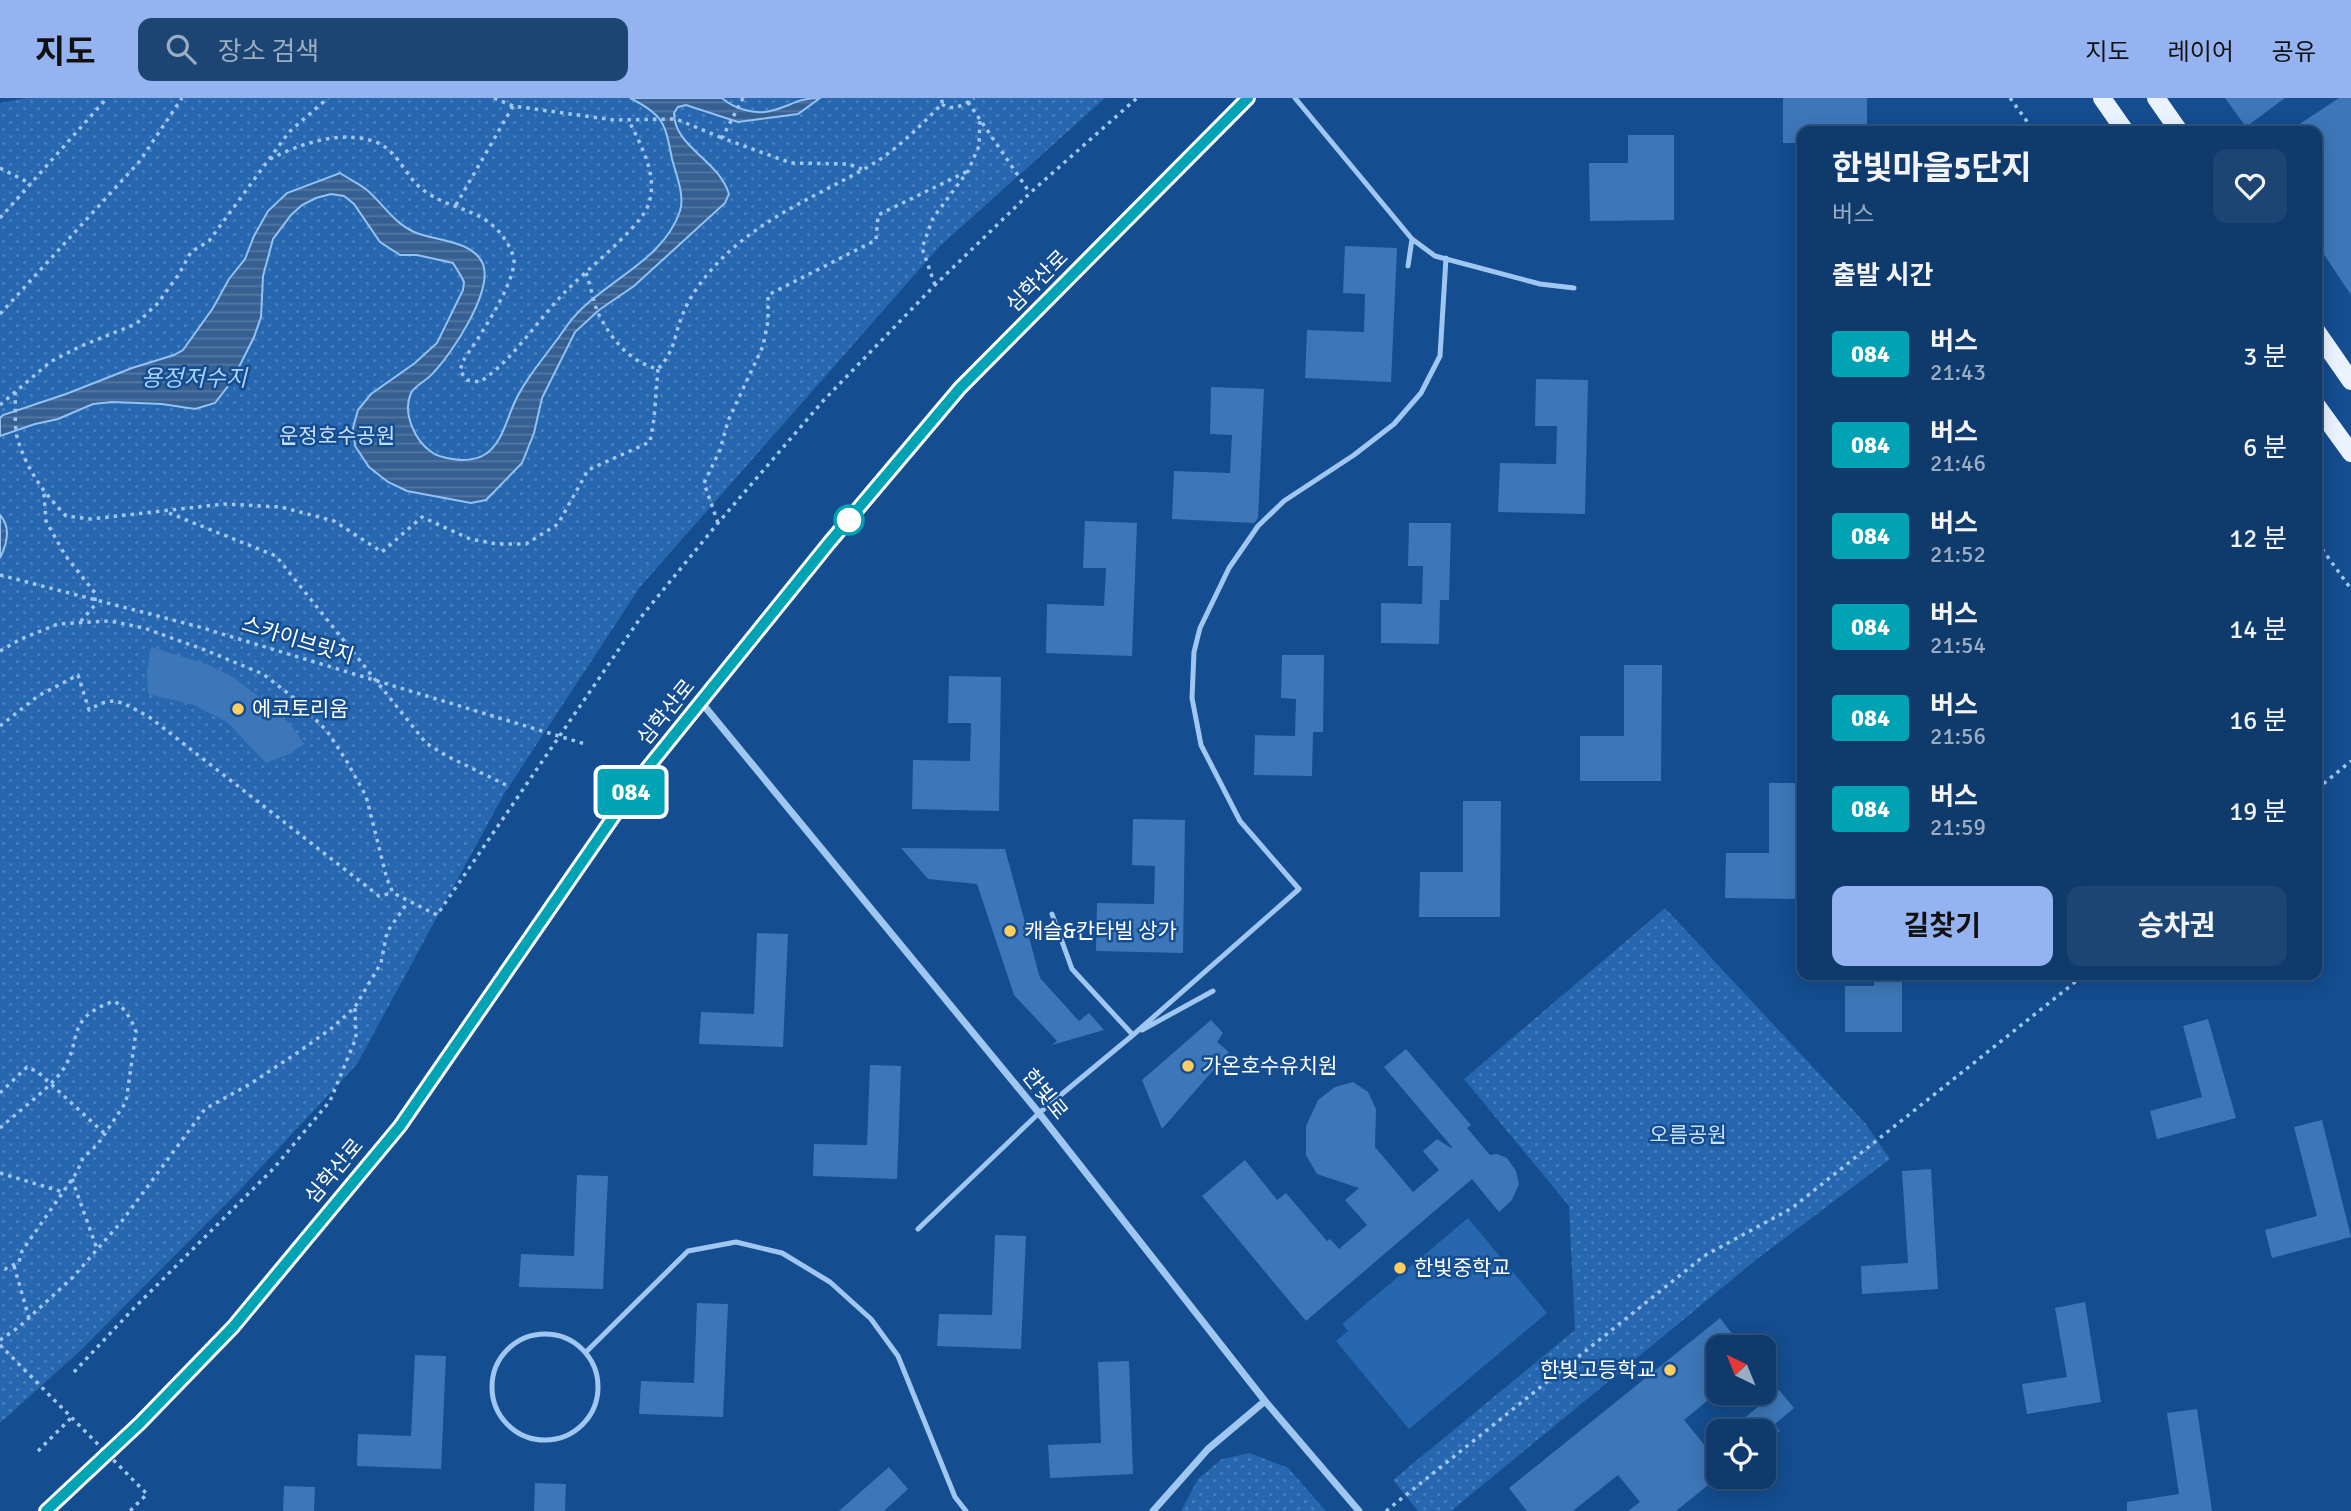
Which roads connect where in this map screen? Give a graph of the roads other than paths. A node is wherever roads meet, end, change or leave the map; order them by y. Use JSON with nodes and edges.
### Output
{"nodes":[{"id":1,"x":1248,"y":98,"type":"edge"},
{"id":2,"x":1295,"y":98,"type":"edge"},
{"id":3,"x":2102,"y":98,"type":"edge"},
{"id":4,"x":2156,"y":98,"type":"edge"},
{"id":5,"x":2122,"y":126,"type":"edge"},
{"id":6,"x":2176,"y":126,"type":"edge"},
{"id":7,"x":1412,"y":239,"type":"junction"},
{"id":8,"x":1446,"y":258,"type":"junction"},
{"id":9,"x":1408,"y":266,"type":"dead end"},
{"id":10,"x":1574,"y":288,"type":"dead end"},
{"id":11,"x":2322,"y":339,"type":"edge"},
{"id":12,"x":2351,"y":382,"type":"edge"},
{"id":13,"x":2322,"y":413,"type":"edge"},
{"id":14,"x":2351,"y":453,"type":"edge"},
{"id":15,"x":701,"y":702,"type":"junction"},
{"id":16,"x":1052,"y":914,"type":"dead end"},
{"id":17,"x":1213,"y":991,"type":"dead end"},
{"id":18,"x":1133,"y":1035,"type":"junction"},
{"id":19,"x":1039,"y":1113,"type":"junction"},
{"id":20,"x":919,"y":1229,"type":"dead end"},
{"id":21,"x":586,"y":1352,"type":"junction"},
{"id":22,"x":1265,"y":1401,"type":"junction"},
{"id":23,"x":46,"y":1511,"type":"edge"},
{"id":24,"x":966,"y":1511,"type":"edge"},
{"id":25,"x":1153,"y":1511,"type":"edge"},
{"id":26,"x":1359,"y":1511,"type":"edge"}],
"edges":[{"from":1,"to":15,"type":"street","name":"심학산로"},
{"from":2,"to":7,"type":"lane"},
{"from":3,"to":5,"type":"main road"},
{"from":4,"to":6,"type":"main road"},
{"from":7,"to":8,"type":"lane"},
{"from":7,"to":9,"type":"lane"},
{"from":8,"to":10,"type":"lane"},
{"from":8,"to":18,"type":"lane"},
{"from":11,"to":12,"type":"main road"},
{"from":13,"to":14,"type":"main road"},
{"from":15,"to":19,"type":"street","name":"한빛로"},
{"from":15,"to":23,"type":"street","name":"심학산로"},
{"from":16,"to":18,"type":"lane"},
{"from":17,"to":18,"type":"lane"},
{"from":18,"to":19,"type":"lane"},
{"from":19,"to":20,"type":"lane"},
{"from":19,"to":22,"type":"street","name":"한빛로"},
{"from":21,"to":21,"type":"lane"},
{"from":21,"to":24,"type":"lane"},
{"from":22,"to":25,"type":"street"},
{"from":22,"to":26,"type":"street","name":"한빛로"}]}
